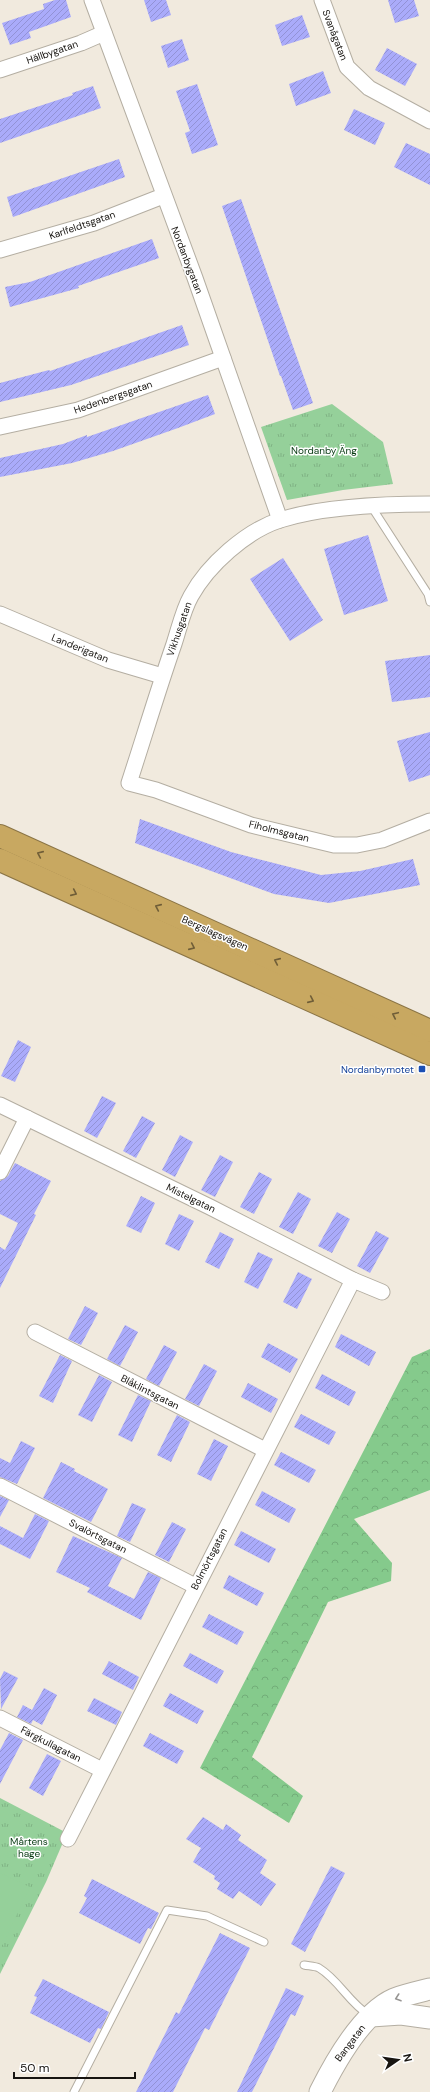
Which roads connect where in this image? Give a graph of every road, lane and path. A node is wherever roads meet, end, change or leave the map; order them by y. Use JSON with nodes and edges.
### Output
{"nodes":[{"id":1,"x":92,"y":0,"type":"edge"},
{"id":2,"x":322,"y":0,"type":"edge"},
{"id":3,"x":104,"y":33,"type":"junction"},
{"id":4,"x":0,"y":70,"type":"edge"},
{"id":5,"x":430,"y":121,"type":"edge"},
{"id":6,"x":163,"y":196,"type":"junction"},
{"id":7,"x":0,"y":250,"type":"edge"},
{"id":8,"x":223,"y":358,"type":"junction"},
{"id":9,"x":0,"y":427,"type":"edge"},
{"id":10,"x":430,"y":504,"type":"edge"},
{"id":11,"x":371,"y":506,"type":"junction"},
{"id":12,"x":280,"y":520,"type":"junction"},
{"id":13,"x":430,"y":602,"type":"edge"},
{"id":14,"x":0,"y":614,"type":"edge"},
{"id":15,"x":162,"y":676,"type":"junction"},
{"id":16,"x":129,"y":783,"type":"joint"},
{"id":17,"x":430,"y":821,"type":"edge"},
{"id":18,"x":0,"y":836,"type":"edge"},
{"id":19,"x":0,"y":860,"type":"edge"},
{"id":20,"x":430,"y":1031,"type":"edge"},
{"id":21,"x":430,"y":1054,"type":"edge"},
{"id":22,"x":0,"y":1105,"type":"edge"},
{"id":23,"x":27,"y":1118,"type":"junction"},
{"id":24,"x":0,"y":1172,"type":"edge"},
{"id":25,"x":353,"y":1280,"type":"junction"},
{"id":26,"x":382,"y":1292,"type":"dead end"},
{"id":27,"x":35,"y":1332,"type":"dead end"},
{"id":28,"x":265,"y":1450,"type":"junction"},
{"id":29,"x":0,"y":1486,"type":"edge"},
{"id":30,"x":195,"y":1586,"type":"junction"},
{"id":31,"x":0,"y":1718,"type":"edge"},
{"id":32,"x":102,"y":1770,"type":"junction"},
{"id":33,"x":68,"y":1838,"type":"dead end"},
{"id":34,"x":264,"y":1942,"type":"dead end"},
{"id":35,"x":304,"y":1965,"type":"dead end"},
{"id":36,"x":430,"y":1989,"type":"edge"},
{"id":37,"x":371,"y":2016,"type":"junction"},
{"id":38,"x":430,"y":2018,"type":"edge"},
{"id":39,"x":74,"y":2092,"type":"edge"},
{"id":40,"x":320,"y":2092,"type":"edge"}],
"edges":[{"from":1,"to":3,"type":"street","name":"Nordanbygatan"},
{"from":2,"to":5,"type":"street","name":"Svanågatan"},
{"from":3,"to":4,"type":"street","name":"Hällbygatan"},
{"from":3,"to":6,"type":"street","name":"Nordanbygatan"},
{"from":6,"to":7,"type":"street","name":"Karlfeldtsgatan"},
{"from":6,"to":8,"type":"street","name":"Nordanbygatan"},
{"from":8,"to":9,"type":"street","name":"Hedenbergsgatan"},
{"from":8,"to":12,"type":"street","name":"Nordanbygatan"},
{"from":10,"to":11,"type":"street","name":"Vikhusgatan"},
{"from":11,"to":12,"type":"street","name":"Vikhusgatan"},
{"from":11,"to":13,"type":"lane"},
{"from":12,"to":15,"type":"street","name":"Vikhusgatan"},
{"from":14,"to":15,"type":"street","name":"Landerigatan"},
{"from":15,"to":16,"type":"street","name":"Vikhusgatan"},
{"from":16,"to":17,"type":"street","name":"Fiholmsgatan"},
{"from":20,"to":18,"type":"highway","name":"Bergslagsvägen","one_way":true},
{"from":19,"to":21,"type":"highway","one_way":true},
{"from":22,"to":23,"type":"street","name":"Mistelgatan"},
{"from":23,"to":24,"type":"street"},
{"from":23,"to":25,"type":"street","name":"Mistelgatan"},
{"from":25,"to":26,"type":"street","name":"Mistelgatan"},
{"from":25,"to":28,"type":"street","name":"Bolmörtsgatan"},
{"from":27,"to":28,"type":"street","name":"Blåklintsgatan"},
{"from":28,"to":30,"type":"street","name":"Bolmörtsgatan"},
{"from":29,"to":30,"type":"street","name":"Svalörtsgatan"},
{"from":30,"to":32,"type":"street","name":"Bolmörtsgatan"},
{"from":31,"to":32,"type":"street","name":"Färgkullagatan"},
{"from":32,"to":33,"type":"street","name":"Bolmörtsgatan"},
{"from":34,"to":39,"type":"lane"},
{"from":35,"to":37,"type":"lane"},
{"from":36,"to":37,"type":"main road","name":"Bangatan","one_way":true},
{"from":37,"to":38,"type":"main road"},
{"from":37,"to":40,"type":"main road","name":"Bangatan"}]}
